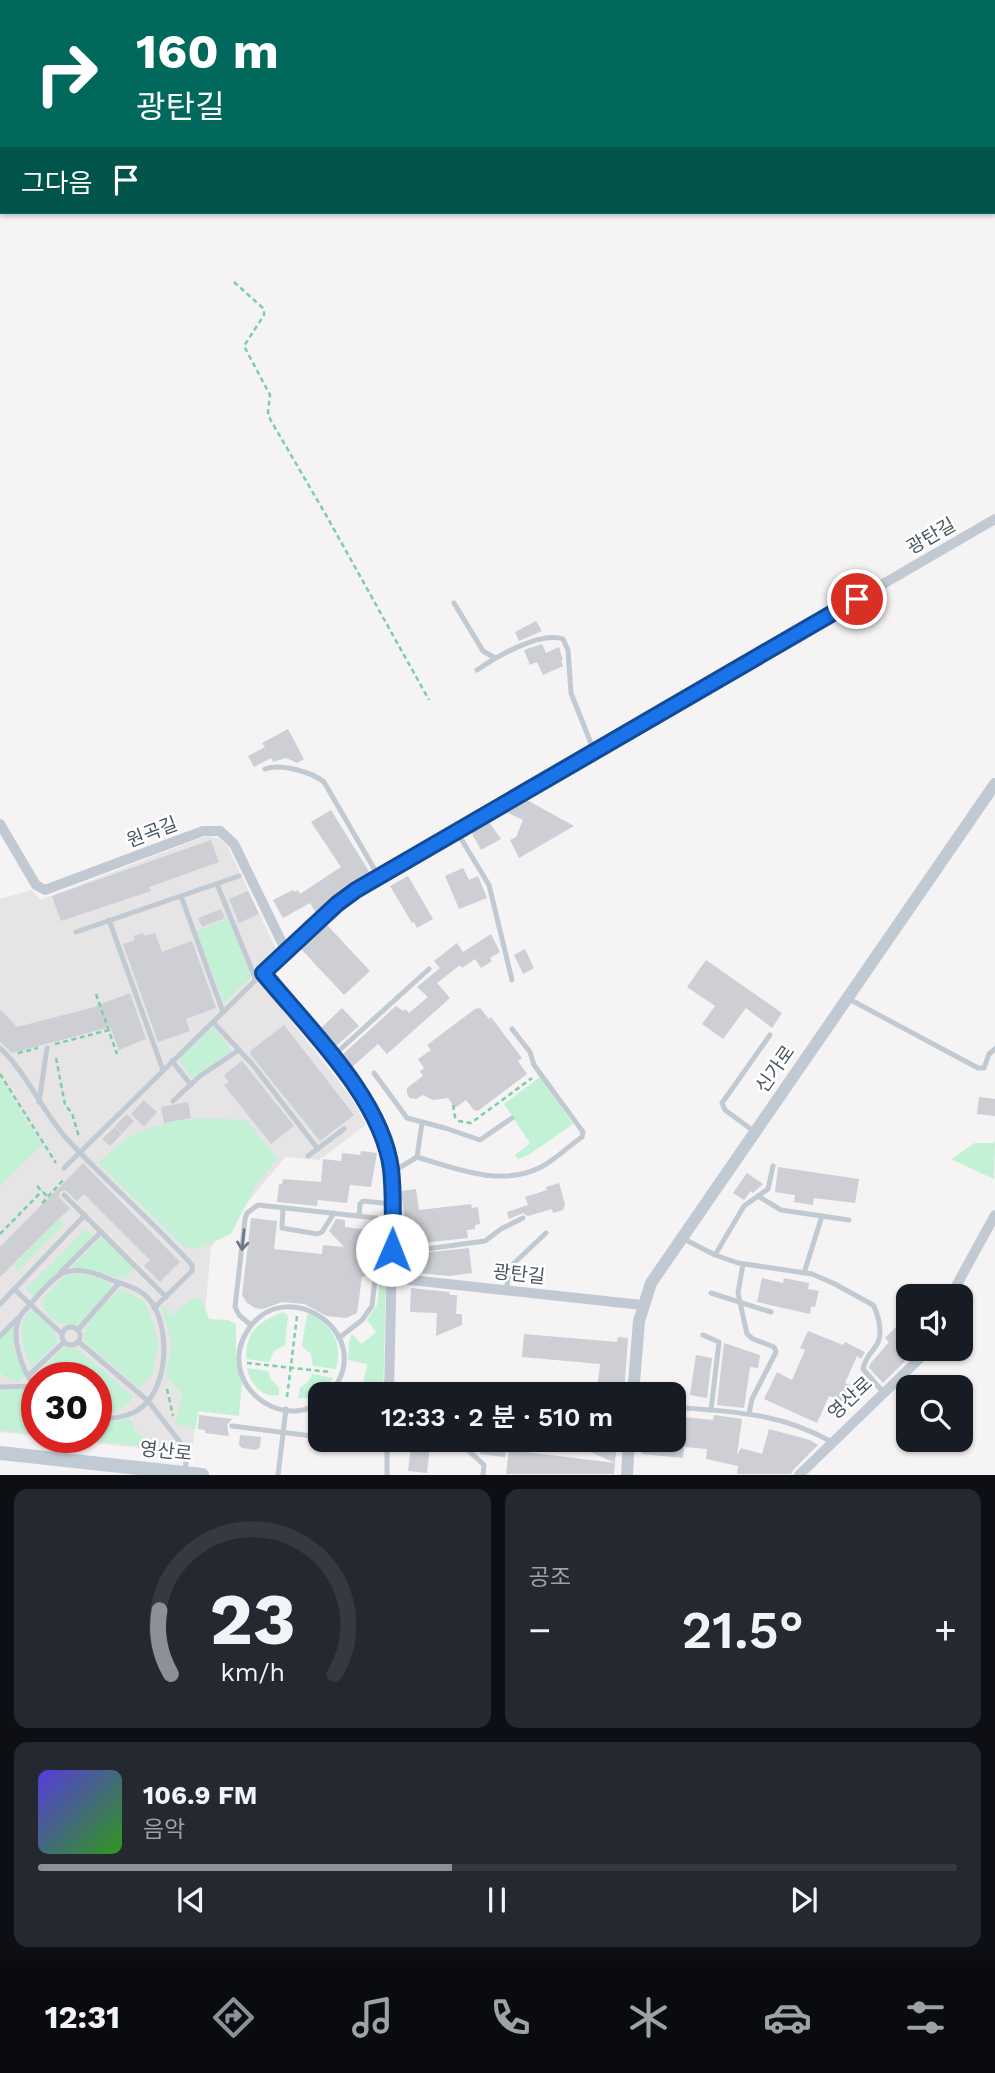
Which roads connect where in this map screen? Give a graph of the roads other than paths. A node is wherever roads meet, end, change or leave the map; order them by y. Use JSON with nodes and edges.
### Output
{"nodes":[{"id":1,"x":995,"y":519,"type":"edge"},
{"id":2,"x":454,"y":603,"type":"dead end"},
{"id":3,"x":495,"y":658,"type":"junction"},
{"id":4,"x":477,"y":670,"type":"dead end"},
{"id":5,"x":594,"y":751,"type":"junction"},
{"id":6,"x":265,"y":769,"type":"dead end"},
{"id":7,"x":995,"y":784,"type":"edge"},
{"id":8,"x":0,"y":824,"type":"edge"},
{"id":9,"x":457,"y":832,"type":"junction"},
{"id":10,"x":239,"y":876,"type":"dead end"},
{"id":11,"x":379,"y":877,"type":"junction"},
{"id":12,"x":217,"y":884,"type":"junction"},
{"id":13,"x":181,"y":896,"type":"junction"},
{"id":14,"x":109,"y":920,"type":"junction"},
{"id":15,"x":76,"y":932,"type":"dead end"},
{"id":16,"x":286,"y":951,"type":"junction"},
{"id":17,"x":429,"y":968,"type":"dead end"},
{"id":18,"x":260,"y":977,"type":"junction"},
{"id":19,"x":512,"y":980,"type":"dead end"},
{"id":20,"x":847,"y":998,"type":"junction"},
{"id":21,"x":223,"y":1012,"type":"junction"},
{"id":22,"x":213,"y":1022,"type":"junction"},
{"id":23,"x":512,"y":1029,"type":"dead end"},
{"id":24,"x":770,"y":1035,"type":"dead end"},
{"id":25,"x":45,"y":1047,"type":"road end"},
{"id":26,"x":0,"y":1048,"type":"edge"},
{"id":27,"x":995,"y":1049,"type":"edge"},
{"id":28,"x":239,"y":1050,"type":"junction"},
{"id":29,"x":332,"y":1057,"type":"junction"},
{"id":30,"x":172,"y":1062,"type":"junction"},
{"id":31,"x":163,"y":1070,"type":"junction"},
{"id":32,"x":374,"y":1073,"type":"dead end"},
{"id":33,"x":191,"y":1085,"type":"junction"},
{"id":34,"x":173,"y":1101,"type":"dead end"},
{"id":35,"x":39,"y":1102,"type":"junction"},
{"id":36,"x":512,"y":1118,"type":"dead end"},
{"id":37,"x":422,"y":1123,"type":"junction"},
{"id":38,"x":344,"y":1129,"type":"dead end"},
{"id":39,"x":755,"y":1132,"type":"junction"},
{"id":40,"x":318,"y":1149,"type":"junction"},
{"id":41,"x":81,"y":1151,"type":"junction"},
{"id":42,"x":308,"y":1156,"type":"dead end"},
{"id":43,"x":417,"y":1157,"type":"junction"},
{"id":44,"x":773,"y":1166,"type":"dead end"},
{"id":45,"x":61,"y":1167,"type":"road end"},
{"id":46,"x":391,"y":1173,"type":"junction"},
{"id":47,"x":64,"y":1195,"type":"dead end"},
{"id":48,"x":758,"y":1196,"type":"junction"},
{"id":49,"x":393,"y":1204,"type":"junction"},
{"id":50,"x":283,"y":1208,"type":"junction"},
{"id":51,"x":334,"y":1213,"type":"junction"},
{"id":52,"x":85,"y":1215,"type":"junction"},
{"id":53,"x":995,"y":1215,"type":"edge"},
{"id":54,"x":359,"y":1216,"type":"junction"},
{"id":55,"x":822,"y":1216,"type":"junction"},
{"id":56,"x":523,"y":1218,"type":"dead end"},
{"id":57,"x":849,"y":1220,"type":"dead end"},
{"id":58,"x":102,"y":1232,"type":"junction"},
{"id":59,"x":546,"y":1234,"type":"dead end"},
{"id":60,"x":682,"y":1238,"type":"junction"},
{"id":61,"x":392,"y":1250,"type":"junction"},
{"id":62,"x":715,"y":1255,"type":"junction"},
{"id":63,"x":743,"y":1264,"type":"junction"},
{"id":64,"x":804,"y":1273,"type":"junction"},
{"id":65,"x":58,"y":1275,"type":"junction"},
{"id":66,"x":392,"y":1278,"type":"junction"},
{"id":67,"x":119,"y":1283,"type":"junction"},
{"id":68,"x":957,"y":1284,"type":"edge"},
{"id":69,"x":14,"y":1289,"type":"junction"},
{"id":70,"x":506,"y":1291,"type":"junction"},
{"id":71,"x":711,"y":1293,"type":"dead end"},
{"id":72,"x":166,"y":1297,"type":"junction"},
{"id":73,"x":740,"y":1303,"type":"junction"},
{"id":74,"x":0,"y":1304,"type":"edge"},
{"id":75,"x":30,"y":1305,"type":"junction"},
{"id":76,"x":642,"y":1305,"type":"junction"},
{"id":77,"x":154,"y":1308,"type":"junction"},
{"id":78,"x":771,"y":1312,"type":"dead end"},
{"id":79,"x":19,"y":1317,"type":"junction"},
{"id":80,"x":251,"y":1325,"type":"junction"},
{"id":81,"x":78,"y":1330,"type":"junction"},
{"id":82,"x":62,"y":1334,"type":"junction"},
{"id":83,"x":703,"y":1335,"type":"dead end"},
{"id":84,"x":0,"y":1336,"type":"edge"},
{"id":85,"x":339,"y":1338,"type":"junction"},
{"id":86,"x":64,"y":1342,"type":"junction"},
{"id":87,"x":79,"y":1342,"type":"junction"},
{"id":88,"x":917,"y":1361,"type":"edge"},
{"id":89,"x":24,"y":1362,"type":"edge"},
{"id":90,"x":43,"y":1362,"type":"edge"},
{"id":91,"x":338,"y":1382,"type":"edge"},
{"id":92,"x":389,"y":1382,"type":"edge"},
{"id":93,"x":634,"y":1382,"type":"edge"},
{"id":94,"x":0,"y":1387,"type":"edge"},
{"id":95,"x":21,"y":1388,"type":"edge"},
{"id":96,"x":884,"y":1393,"type":"junction"},
{"id":97,"x":148,"y":1401,"type":"junction"},
{"id":98,"x":686,"y":1408,"type":"edge"},
{"id":99,"x":286,"y":1409,"type":"junction"},
{"id":100,"x":308,"y":1409,"type":"edge"},
{"id":101,"x":711,"y":1410,"type":"junction"},
{"id":102,"x":749,"y":1413,"type":"junction"},
{"id":103,"x":112,"y":1417,"type":"edge"},
{"id":104,"x":232,"y":1426,"type":"dead end"},
{"id":105,"x":283,"y":1433,"type":"junction"},
{"id":106,"x":308,"y":1436,"type":"edge"},
{"id":107,"x":832,"y":1442,"type":"junction"},
{"id":108,"x":387,"y":1452,"type":"edge"},
{"id":109,"x":470,"y":1452,"type":"edge"},
{"id":110,"x":628,"y":1452,"type":"edge"},
{"id":111,"x":0,"y":1453,"type":"edge"},
{"id":112,"x":196,"y":1474,"type":"edge"},
{"id":113,"x":278,"y":1475,"type":"edge"},
{"id":114,"x":387,"y":1475,"type":"edge"},
{"id":115,"x":483,"y":1475,"type":"edge"},
{"id":116,"x":626,"y":1475,"type":"edge"},
{"id":117,"x":799,"y":1475,"type":"edge"}],
"edges":[{"from":1,"to":5,"type":"street","name":"광탄길"},
{"from":2,"to":3,"type":"lane"},
{"from":3,"to":4,"type":"lane"},
{"from":3,"to":5,"type":"lane"},
{"from":5,"to":9,"type":"street","name":"광탄길"},
{"from":6,"to":11,"type":"lane"},
{"from":7,"to":20,"type":"street","name":"신가로"},
{"from":8,"to":16,"type":"street","name":"원곡길"},
{"from":9,"to":11,"type":"street","name":"광탄길"},
{"from":9,"to":19,"type":"lane"},
{"from":10,"to":12,"type":"lane"},
{"from":11,"to":16,"type":"street","name":"광탄길"},
{"from":12,"to":13,"type":"lane"},
{"from":12,"to":18,"type":"lane"},
{"from":13,"to":14,"type":"lane"},
{"from":13,"to":21,"type":"lane"},
{"from":14,"to":15,"type":"lane"},
{"from":14,"to":31,"type":"lane"},
{"from":16,"to":18,"type":"street","name":"광탄길"},
{"from":17,"to":29,"type":"lane"},
{"from":18,"to":21,"type":"lane"},
{"from":18,"to":29,"type":"street"},
{"from":20,"to":27,"type":"lane"},
{"from":20,"to":39,"type":"street","name":"신가로"},
{"from":21,"to":22,"type":"lane"},
{"from":22,"to":28,"type":"lane"},
{"from":22,"to":30,"type":"lane"},
{"from":23,"to":43,"type":"lane"},
{"from":24,"to":39,"type":"lane"},
{"from":25,"to":35,"type":"lane"},
{"from":26,"to":35,"type":"lane"},
{"from":28,"to":33,"type":"lane"},
{"from":28,"to":40,"type":"lane"},
{"from":29,"to":46,"type":"street"},
{"from":30,"to":31,"type":"lane"},
{"from":30,"to":33,"type":"lane"},
{"from":31,"to":41,"type":"lane"},
{"from":32,"to":37,"type":"lane"},
{"from":33,"to":34,"type":"lane"},
{"from":35,"to":41,"type":"lane"},
{"from":36,"to":37,"type":"lane"},
{"from":37,"to":43,"type":"lane"},
{"from":38,"to":40,"type":"lane"},
{"from":39,"to":60,"type":"street","name":"신가로"},
{"from":40,"to":42,"type":"lane"},
{"from":41,"to":45,"type":"lane"},
{"from":41,"to":72,"type":"lane"},
{"from":43,"to":46,"type":"lane"},
{"from":44,"to":48,"type":"lane"},
{"from":46,"to":49,"type":"street"},
{"from":47,"to":52,"type":"lane"},
{"from":48,"to":55,"type":"lane"},
{"from":48,"to":62,"type":"lane"},
{"from":49,"to":54,"type":"lane"},
{"from":49,"to":61,"type":"street"},
{"from":50,"to":51,"type":"lane"},
{"from":50,"to":51,"type":"lane"},
{"from":50,"to":80,"type":"lane","one_way":true},
{"from":51,"to":54,"type":"lane"},
{"from":52,"to":58,"type":"lane"},
{"from":52,"to":69,"type":"lane"},
{"from":53,"to":68,"type":"street"},
{"from":54,"to":85,"type":"lane"},
{"from":55,"to":57,"type":"lane"},
{"from":55,"to":64,"type":"lane"},
{"from":56,"to":61,"type":"lane","name":"광탄길"},
{"from":58,"to":65,"type":"lane"},
{"from":58,"to":72,"type":"lane"},
{"from":59,"to":70,"type":"lane"},
{"from":60,"to":62,"type":"lane"},
{"from":60,"to":76,"type":"street","name":"신가로"},
{"from":61,"to":66,"type":"street"},
{"from":62,"to":63,"type":"lane"},
{"from":63,"to":64,"type":"lane"},
{"from":63,"to":73,"type":"lane"},
{"from":64,"to":96,"type":"lane"},
{"from":65,"to":67,"type":"lane"},
{"from":65,"to":75,"type":"lane"},
{"from":66,"to":70,"type":"street","name":"광탄길"},
{"from":66,"to":92,"type":"street"},
{"from":67,"to":77,"type":"lane"},
{"from":67,"to":81,"type":"lane"},
{"from":69,"to":74,"type":"lane"},
{"from":69,"to":75,"type":"lane"},
{"from":70,"to":76,"type":"street","name":"광탄길"},
{"from":71,"to":73,"type":"lane"},
{"from":72,"to":77,"type":"lane"},
{"from":73,"to":78,"type":"lane"},
{"from":73,"to":102,"type":"lane"},
{"from":75,"to":79,"type":"lane"},
{"from":75,"to":82,"type":"lane"},
{"from":76,"to":93,"type":"street","name":"신가로"},
{"from":77,"to":97,"type":"lane"},
{"from":79,"to":84,"type":"lane"},
{"from":79,"to":89,"type":"lane"},
{"from":80,"to":85,"type":"lane"},
{"from":80,"to":99,"type":"lane"},
{"from":81,"to":82,"type":"lane"},
{"from":81,"to":87,"type":"lane"},
{"from":82,"to":86,"type":"lane"},
{"from":83,"to":101,"type":"lane"},
{"from":85,"to":91,"type":"lane"},
{"from":86,"to":87,"type":"lane"},
{"from":86,"to":90,"type":"lane"},
{"from":87,"to":97,"type":"lane"},
{"from":88,"to":96,"type":"street","name":"영산로"},
{"from":94,"to":95,"type":"lane"},
{"from":96,"to":107,"type":"street","name":"영산로"},
{"from":97,"to":103,"type":"lane"},
{"from":97,"to":112,"type":"lane"},
{"from":98,"to":101,"type":"lane"},
{"from":99,"to":100,"type":"lane"},
{"from":99,"to":105,"type":"lane"},
{"from":101,"to":102,"type":"lane"},
{"from":102,"to":107,"type":"lane"},
{"from":104,"to":105,"type":"lane"},
{"from":105,"to":106,"type":"lane"},
{"from":105,"to":113,"type":"lane"},
{"from":107,"to":117,"type":"street","name":"영산로"},
{"from":108,"to":114,"type":"lane"},
{"from":109,"to":115,"type":"lane"},
{"from":110,"to":116,"type":"street"},
{"from":111,"to":112,"type":"main road","name":"영산로"}]}
